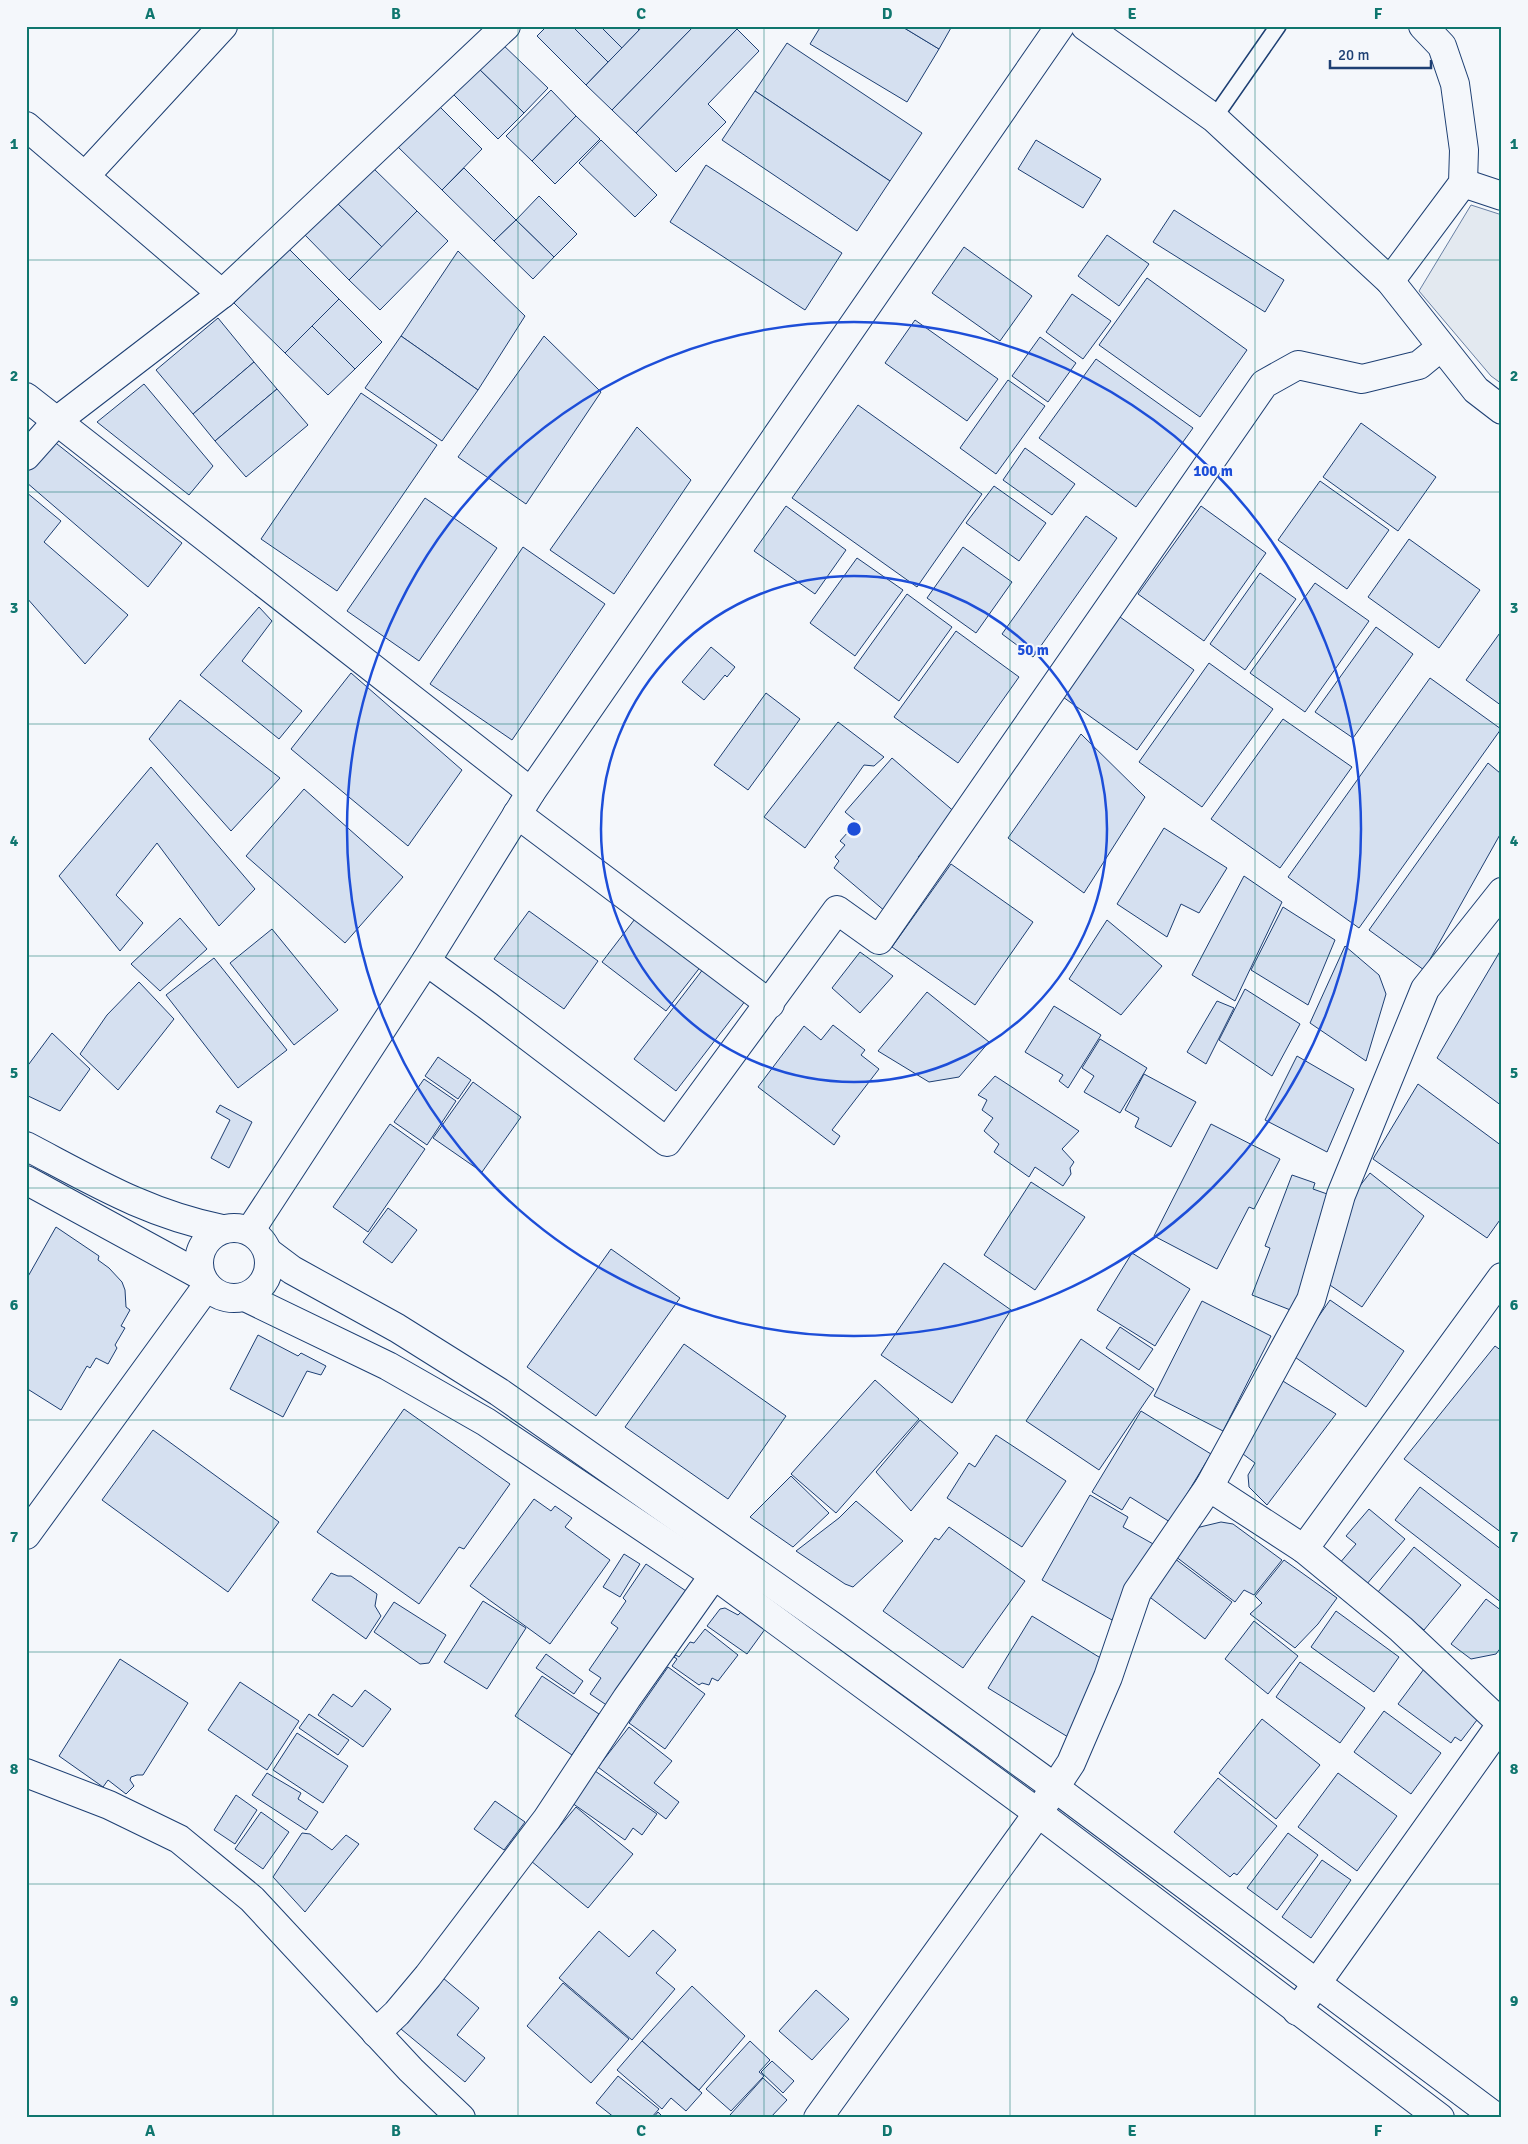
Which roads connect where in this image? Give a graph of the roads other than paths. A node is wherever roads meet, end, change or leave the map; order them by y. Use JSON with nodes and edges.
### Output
{"nodes":[{"id":1,"x":223,"y":26,"type":"edge"},
{"id":2,"x":506,"y":26,"type":"edge"},
{"id":3,"x":1060,"y":26,"type":"edge"},
{"id":4,"x":1085,"y":26,"type":"edge"},
{"id":5,"x":1278,"y":26,"type":"edge"},
{"id":6,"x":1424,"y":26,"type":"edge"},
{"id":7,"x":1214,"y":118,"type":"junction"},
{"id":8,"x":26,"y":126,"type":"edge"},
{"id":9,"x":85,"y":176,"type":"junction"},
{"id":10,"x":1463,"y":183,"type":"junction"},
{"id":11,"x":1502,"y":196,"type":"edge"},
{"id":12,"x":1390,"y":281,"type":"junction"},
{"id":13,"x":222,"y":294,"type":"junction"},
{"id":14,"x":1441,"y":347,"type":"junction"},
{"id":15,"x":26,"y":397,"type":"edge"},
{"id":16,"x":1502,"y":410,"type":"edge"},
{"id":17,"x":58,"y":420,"type":"junction"},
{"id":18,"x":26,"y":456,"type":"edge"},
{"id":19,"x":524,"y":803,"type":"junction"},
{"id":20,"x":1502,"y":892,"type":"edge"},
{"id":21,"x":426,"y":961,"type":"junction"},
{"id":22,"x":770,"y":1004,"type":"junction"},
{"id":23,"x":26,"y":1146,"type":"edge"},
{"id":24,"x":26,"y":1180,"type":"edge"},
{"id":25,"x":222,"y":1229,"type":"junction"},
{"id":26,"x":250,"y":1231,"type":"junction"},
{"id":27,"x":268,"y":1252,"type":"junction"},
{"id":28,"x":1502,"y":1277,"type":"edge"},
{"id":29,"x":203,"y":1280,"type":"junction"},
{"id":30,"x":245,"y":1297,"type":"junction"},
{"id":31,"x":440,"y":1354,"type":"junction"},
{"id":32,"x":421,"y":1383,"type":"junction"},
{"id":33,"x":1209,"y":1487,"type":"junction"},
{"id":34,"x":26,"y":1536,"type":"edge"},
{"id":35,"x":1304,"y":1549,"type":"junction"},
{"id":36,"x":714,"y":1575,"type":"junction"},
{"id":37,"x":1502,"y":1723,"type":"edge"},
{"id":38,"x":26,"y":1773,"type":"edge"},
{"id":39,"x":1054,"y":1787,"type":"junction"},
{"id":40,"x":1038,"y":1813,"type":"junction"},
{"id":41,"x":1317,"y":1982,"type":"junction"},
{"id":42,"x":1297,"y":2011,"type":"junction"},
{"id":43,"x":376,"y":2033,"type":"junction"},
{"id":44,"x":461,"y":2118,"type":"edge"},
{"id":45,"x":818,"y":2118,"type":"edge"},
{"id":46,"x":1440,"y":2118,"type":"edge"},
{"id":47,"x":1497,"y":2118,"type":"edge"}],
"edges":[{"from":1,"to":9,"type":"street"},
{"from":2,"to":13,"type":"street"},
{"from":3,"to":19,"type":"street"},
{"from":4,"to":7,"type":"street"},
{"from":5,"to":7,"type":"lane"},
{"from":6,"to":10,"type":"street"},
{"from":7,"to":12,"type":"street"},
{"from":8,"to":9,"type":"street"},
{"from":9,"to":13,"type":"street"},
{"from":10,"to":11,"type":"street"},
{"from":10,"to":12,"type":"street"},
{"from":12,"to":14,"type":"street"},
{"from":13,"to":17,"type":"street"},
{"from":14,"to":16,"type":"street"},
{"from":14,"to":22,"type":"street"},
{"from":15,"to":17,"type":"street"},
{"from":17,"to":18,"type":"street"},
{"from":17,"to":19,"type":"street"},
{"from":19,"to":21,"type":"street"},
{"from":19,"to":22,"type":"street"},
{"from":20,"to":33,"type":"street"},
{"from":21,"to":22,"type":"street"},
{"from":21,"to":26,"type":"street"},
{"from":23,"to":25,"type":"street"},
{"from":24,"to":29,"type":"street"},
{"from":25,"to":26,"type":"street"},
{"from":25,"to":29,"type":"street"},
{"from":26,"to":27,"type":"street"},
{"from":27,"to":30,"type":"street"},
{"from":27,"to":31,"type":"street"},
{"from":28,"to":35,"type":"street"},
{"from":29,"to":30,"type":"street"},
{"from":29,"to":34,"type":"street"},
{"from":30,"to":32,"type":"street"},
{"from":31,"to":32,"type":"street"},
{"from":31,"to":39,"type":"street"},
{"from":32,"to":36,"type":"street"},
{"from":33,"to":35,"type":"street"},
{"from":33,"to":39,"type":"street"},
{"from":35,"to":37,"type":"street"},
{"from":36,"to":40,"type":"street"},
{"from":36,"to":43,"type":"street"},
{"from":37,"to":41,"type":"street"},
{"from":38,"to":43,"type":"street"},
{"from":39,"to":40,"type":"street"},
{"from":39,"to":41,"type":"street"},
{"from":40,"to":42,"type":"street"},
{"from":40,"to":45,"type":"street"},
{"from":41,"to":42,"type":"street"},
{"from":41,"to":47,"type":"street"},
{"from":42,"to":46,"type":"street"},
{"from":43,"to":44,"type":"street"}]}
